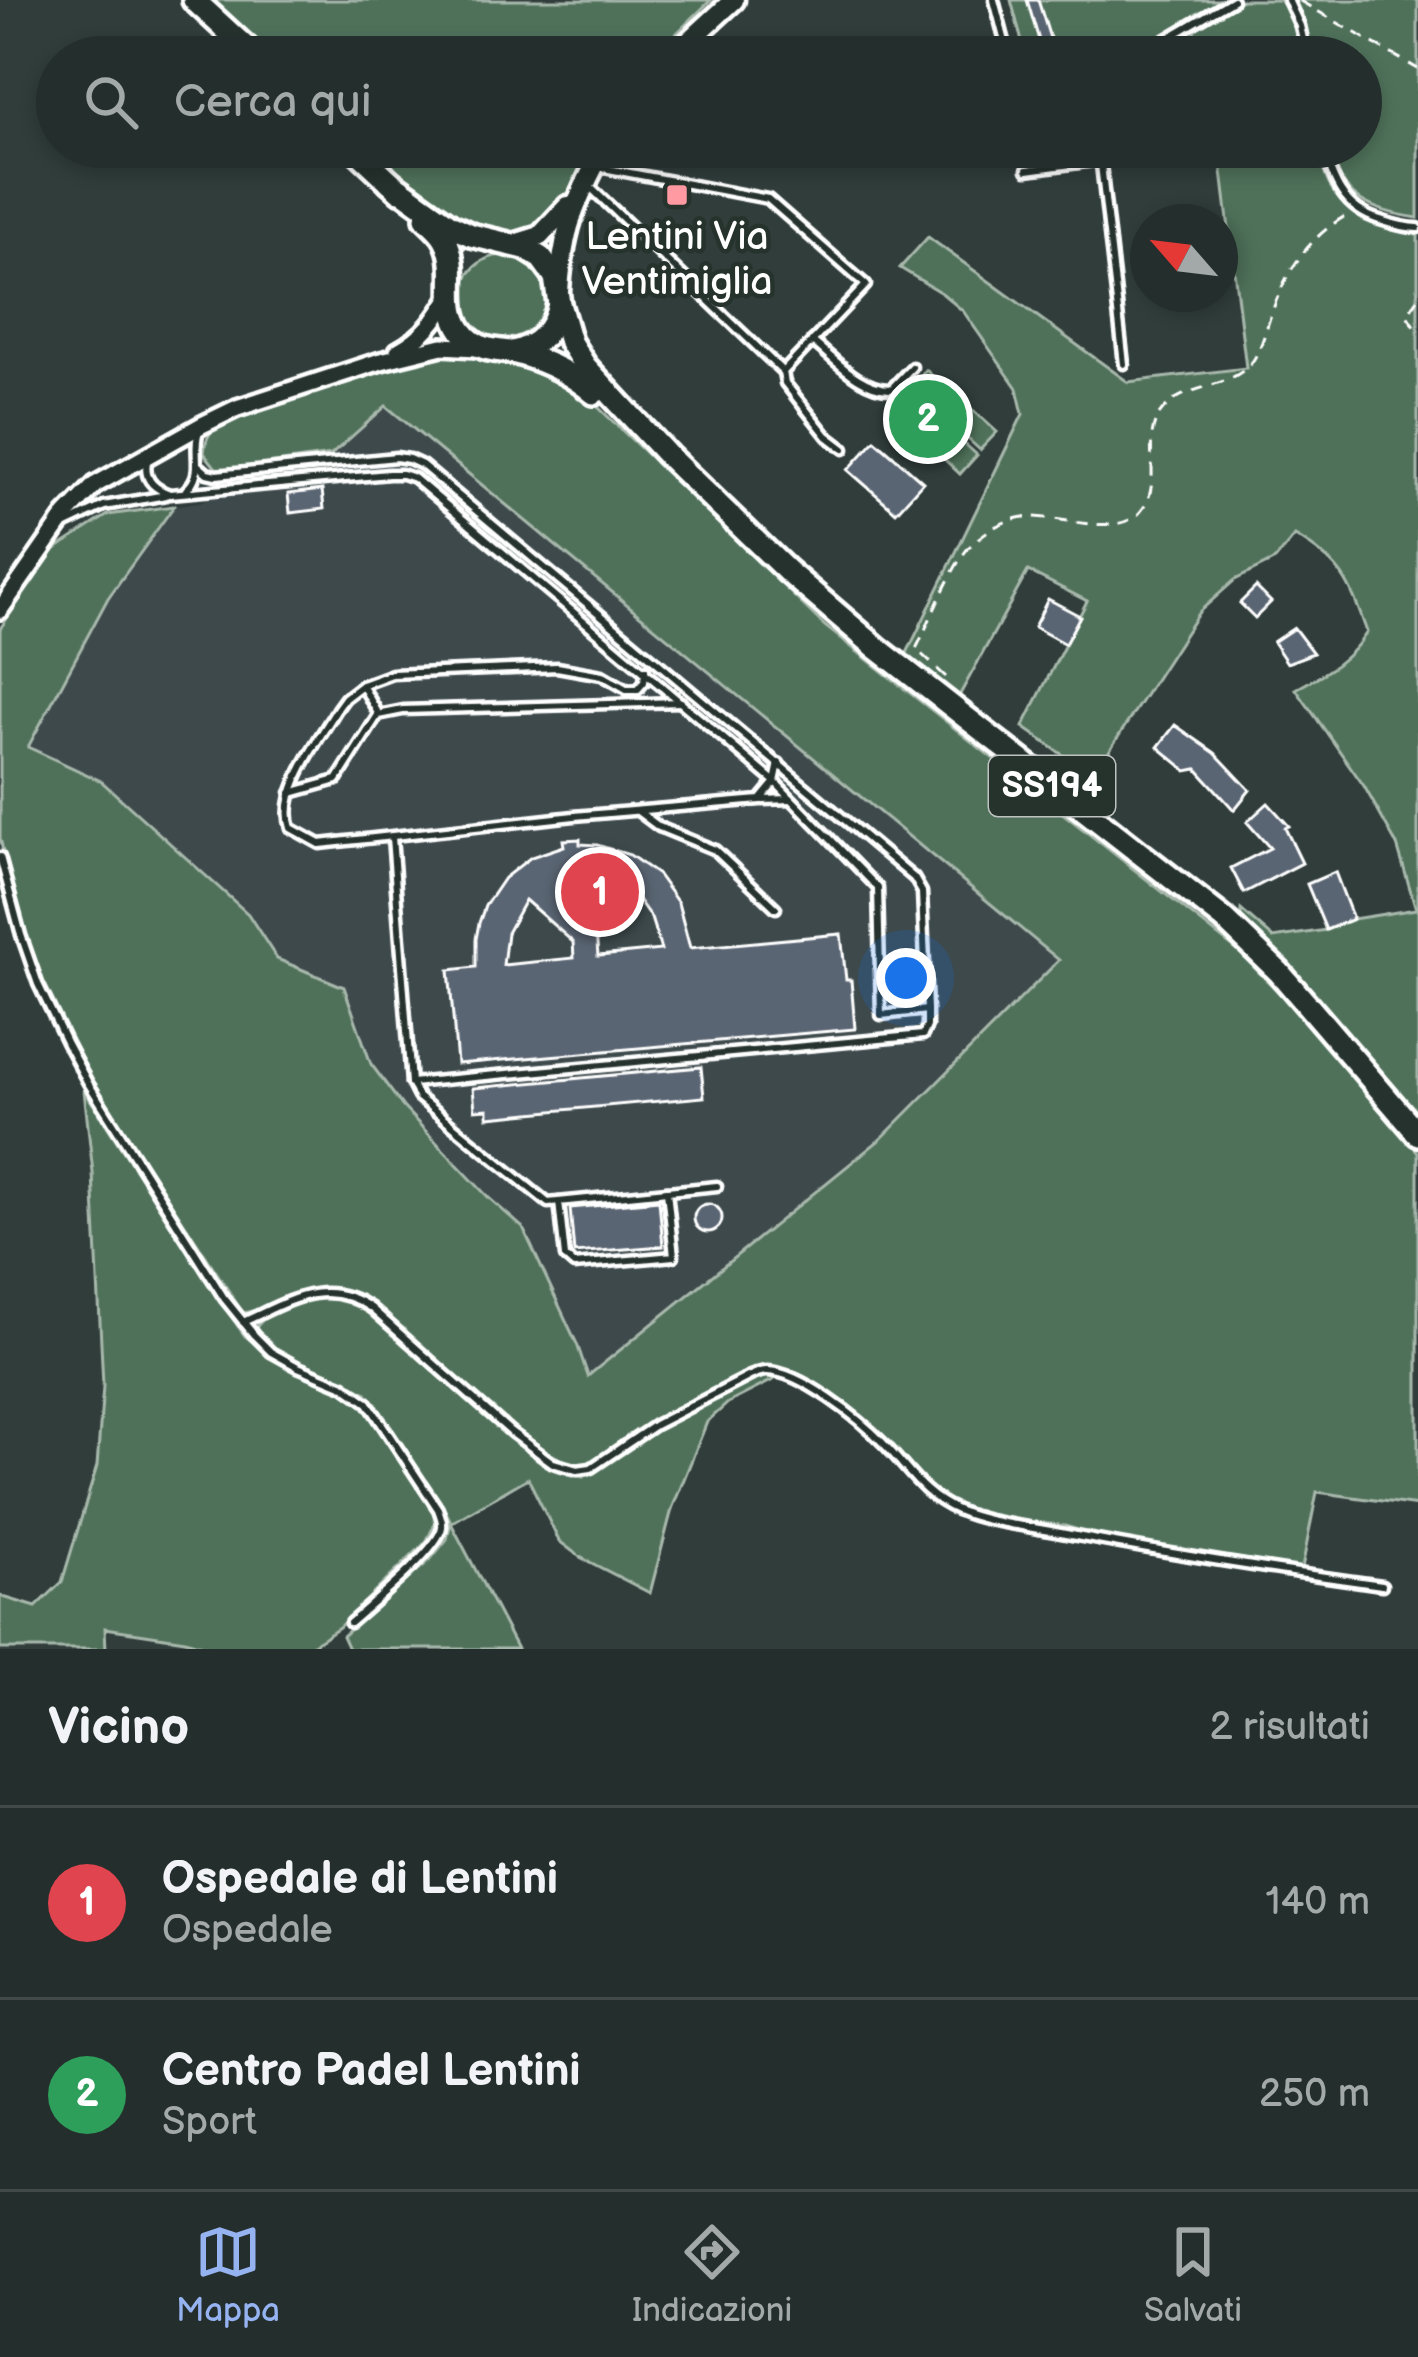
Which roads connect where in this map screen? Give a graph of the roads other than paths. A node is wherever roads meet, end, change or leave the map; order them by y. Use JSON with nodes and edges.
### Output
{"nodes":[{"id":1,"x":194,"y":0,"type":"edge"},
{"id":2,"x":734,"y":0,"type":"edge"},
{"id":3,"x":994,"y":0,"type":"edge"},
{"id":4,"x":1233,"y":0,"type":"edge"},
{"id":5,"x":1288,"y":0,"type":"edge"},
{"id":6,"x":233,"y":36,"type":"edge"},
{"id":7,"x":695,"y":36,"type":"edge"},
{"id":8,"x":1003,"y":36,"type":"edge"},
{"id":9,"x":1172,"y":36,"type":"edge"},
{"id":10,"x":1302,"y":36,"type":"edge"},
{"id":11,"x":375,"y":168,"type":"edge"},
{"id":12,"x":593,"y":168,"type":"edge"},
{"id":13,"x":1042,"y":168,"type":"edge"},
{"id":14,"x":1102,"y":168,"type":"edge"},
{"id":15,"x":1330,"y":168,"type":"edge"},
{"id":16,"x":1027,"y":170,"type":"dead end"},
{"id":17,"x":587,"y":179,"type":"junction"},
{"id":18,"x":390,"y":182,"type":"junction"},
{"id":19,"x":1418,"y":228,"type":"edge"},
{"id":20,"x":507,"y":245,"type":"junction"},
{"id":21,"x":453,"y":288,"type":"junction"},
{"id":22,"x":559,"y":298,"type":"junction"},
{"id":23,"x":812,"y":341,"type":"junction"},
{"id":24,"x":486,"y":349,"type":"junction"},
{"id":25,"x":513,"y":352,"type":"junction"},
{"id":26,"x":381,"y":361,"type":"junction"},
{"id":27,"x":1124,"y":364,"type":"dead end"},
{"id":28,"x":912,"y":368,"type":"dead end"},
{"id":29,"x":783,"y":372,"type":"junction"},
{"id":30,"x":202,"y":425,"type":"junction"},
{"id":31,"x":174,"y":441,"type":"junction"},
{"id":32,"x":844,"y":449,"type":"dead end"},
{"id":33,"x":149,"y":454,"type":"junction"},
{"id":34,"x":668,"y":456,"type":"junction"},
{"id":35,"x":198,"y":462,"type":"junction"},
{"id":36,"x":183,"y":492,"type":"junction"},
{"id":37,"x":170,"y":494,"type":"junction"},
{"id":38,"x":55,"y":529,"type":"junction"},
{"id":39,"x":0,"y":610,"type":"edge"},
{"id":40,"x":645,"y":670,"type":"junction"},
{"id":41,"x":362,"y":685,"type":"junction"},
{"id":42,"x":619,"y":685,"type":"junction"},
{"id":43,"x":682,"y":702,"type":"junction"},
{"id":44,"x":613,"y":705,"type":"junction"},
{"id":45,"x":378,"y":715,"type":"junction"},
{"id":46,"x":779,"y":763,"type":"junction"},
{"id":47,"x":776,"y":782,"type":"junction"},
{"id":48,"x":291,"y":793,"type":"junction"},
{"id":49,"x":818,"y":797,"type":"junction"},
{"id":50,"x":791,"y":799,"type":"junction"},
{"id":51,"x":760,"y":800,"type":"junction"},
{"id":52,"x":636,"y":810,"type":"junction"},
{"id":53,"x":803,"y":811,"type":"junction"},
{"id":54,"x":392,"y":837,"type":"junction"},
{"id":55,"x":0,"y":857,"type":"edge"},
{"id":56,"x":776,"y":908,"type":"dead end"},
{"id":57,"x":927,"y":1010,"type":"junction"},
{"id":58,"x":411,"y":1084,"type":"junction"},
{"id":59,"x":1418,"y":1134,"type":"edge"},
{"id":60,"x":717,"y":1186,"type":"dead end"},
{"id":61,"x":667,"y":1191,"type":"junction"},
{"id":62,"x":559,"y":1202,"type":"junction"},
{"id":63,"x":244,"y":1322,"type":"junction"},
{"id":64,"x":1382,"y":1585,"type":"dead end"},
{"id":65,"x":350,"y":1623,"type":"dead end"}],
"edges":[{"from":1,"to":6,"type":"main road"},
{"from":2,"to":7,"type":"main road"},
{"from":3,"to":8,"type":"lane"},
{"from":4,"to":9,"type":"lane"},
{"from":5,"to":10,"type":"lane"},
{"from":11,"to":18,"type":"main road"},
{"from":12,"to":17,"type":"main road"},
{"from":13,"to":16,"type":"lane"},
{"from":14,"to":27,"type":"lane"},
{"from":15,"to":19,"type":"lane"},
{"from":17,"to":20,"type":"main road"},
{"from":17,"to":22,"type":"main road"},
{"from":17,"to":23,"type":"lane"},
{"from":17,"to":29,"type":"lane"},
{"from":18,"to":20,"type":"main road"},
{"from":18,"to":21,"type":"main road"},
{"from":20,"to":21,"type":"main road"},
{"from":20,"to":22,"type":"main road"},
{"from":21,"to":24,"type":"main road"},
{"from":21,"to":26,"type":"street"},
{"from":22,"to":25,"type":"main road"},
{"from":22,"to":34,"type":"main road"},
{"from":23,"to":28,"type":"lane"},
{"from":23,"to":29,"type":"lane"},
{"from":24,"to":25,"type":"main road"},
{"from":24,"to":26,"type":"street"},
{"from":25,"to":34,"type":"main road"},
{"from":26,"to":30,"type":"street"},
{"from":29,"to":32,"type":"lane"},
{"from":30,"to":31,"type":"street"},
{"from":30,"to":35,"type":"lane"},
{"from":31,"to":33,"type":"street"},
{"from":31,"to":35,"type":"lane"},
{"from":33,"to":37,"type":"lane"},
{"from":33,"to":38,"type":"street"},
{"from":34,"to":59,"type":"main road","number":"SS194"},
{"from":35,"to":36,"type":"lane"},
{"from":35,"to":46,"type":"lane"},
{"from":36,"to":37,"type":"lane"},
{"from":36,"to":40,"type":"lane"},
{"from":37,"to":38,"type":"lane"},
{"from":38,"to":39,"type":"street"},
{"from":40,"to":42,"type":"lane"},
{"from":40,"to":43,"type":"lane"},
{"from":41,"to":42,"type":"lane"},
{"from":41,"to":45,"type":"lane"},
{"from":41,"to":48,"type":"lane"},
{"from":42,"to":44,"type":"lane"},
{"from":43,"to":44,"type":"lane"},
{"from":43,"to":47,"type":"lane"},
{"from":44,"to":45,"type":"lane"},
{"from":45,"to":48,"type":"lane"},
{"from":46,"to":47,"type":"lane"},
{"from":46,"to":49,"type":"lane"},
{"from":47,"to":50,"type":"lane"},
{"from":47,"to":51,"type":"lane"},
{"from":48,"to":54,"type":"lane"},
{"from":49,"to":53,"type":"lane"},
{"from":49,"to":57,"type":"lane"},
{"from":50,"to":51,"type":"lane"},
{"from":50,"to":53,"type":"lane"},
{"from":51,"to":52,"type":"lane"},
{"from":52,"to":54,"type":"lane"},
{"from":52,"to":56,"type":"lane"},
{"from":53,"to":57,"type":"lane"},
{"from":54,"to":58,"type":"lane"},
{"from":55,"to":63,"type":"lane"},
{"from":57,"to":58,"type":"lane"},
{"from":58,"to":62,"type":"lane"},
{"from":60,"to":61,"type":"lane"},
{"from":61,"to":62,"type":"lane"},
{"from":61,"to":62,"type":"lane"},
{"from":63,"to":64,"type":"lane"},
{"from":63,"to":65,"type":"lane"}]}
